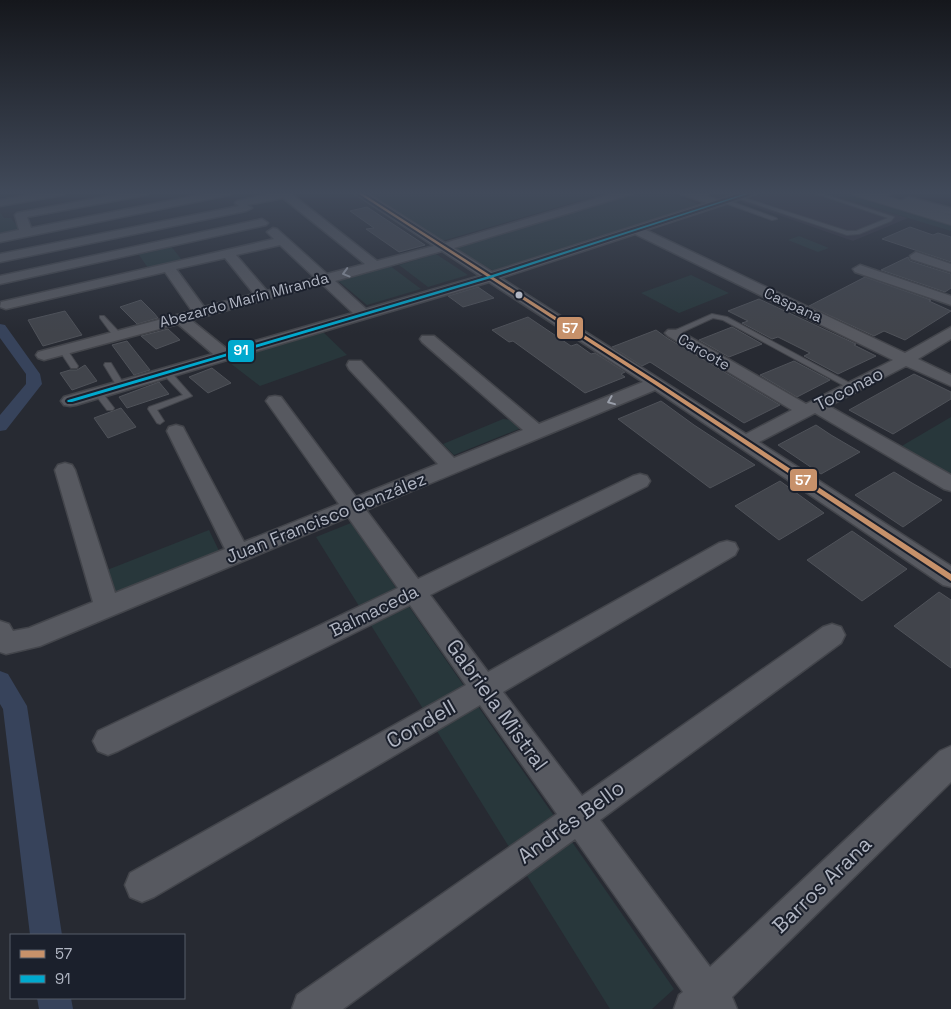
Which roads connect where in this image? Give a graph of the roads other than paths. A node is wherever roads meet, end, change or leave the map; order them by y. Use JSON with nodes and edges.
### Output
{"nodes":[{"id":1,"x":93,"y":239,"type":"edge"},
{"id":2,"x":144,"y":239,"type":"edge"},
{"id":3,"x":190,"y":239,"type":"edge"},
{"id":4,"x":341,"y":239,"type":"edge"},
{"id":5,"x":432,"y":239,"type":"edge"},
{"id":6,"x":470,"y":239,"type":"edge"},
{"id":7,"x":607,"y":239,"type":"edge"},
{"id":8,"x":655,"y":239,"type":"edge"},
{"id":9,"x":282,"y":241,"type":"joint"},
{"id":10,"x":444,"y":247,"type":"junction"},
{"id":11,"x":150,"y":248,"type":"junction"},
{"id":12,"x":131,"y":252,"type":"junction"},
{"id":13,"x":227,"y":253,"type":"junction"},
{"id":14,"x":916,"y":256,"type":"dead end"},
{"id":15,"x":0,"y":258,"type":"edge"},
{"id":16,"x":374,"y":265,"type":"junction"},
{"id":17,"x":168,"y":267,"type":"junction"},
{"id":18,"x":951,"y":268,"type":"edge"},
{"id":19,"x":860,"y":269,"type":"dead end"},
{"id":20,"x":144,"y":273,"type":"junction"},
{"id":21,"x":490,"y":276,"type":"junction"},
{"id":22,"x":324,"y":278,"type":"junction"},
{"id":23,"x":0,"y":280,"type":"edge"},
{"id":24,"x":263,"y":295,"type":"junction"},
{"id":25,"x":951,"y":301,"type":"edge"},
{"id":26,"x":7,"y":305,"type":"edge"},
{"id":27,"x":200,"y":312,"type":"junction"},
{"id":28,"x":363,"y":314,"type":"junction"},
{"id":29,"x":102,"y":317,"type":"dead end"},
{"id":30,"x":179,"y":317,"type":"junction"},
{"id":31,"x":951,"y":332,"type":"edge"},
{"id":32,"x":673,"y":333,"type":"joint"},
{"id":33,"x":117,"y":335,"type":"junction"},
{"id":34,"x":428,"y":339,"type":"dead end"},
{"id":35,"x":62,"y":350,"type":"junction"},
{"id":36,"x":44,"y":355,"type":"dead end"},
{"id":37,"x":224,"y":355,"type":"junction"},
{"id":38,"x":907,"y":359,"type":"junction"},
{"id":39,"x":108,"y":365,"type":"dead end"},
{"id":40,"x":355,"y":365,"type":"dead end"},
{"id":41,"x":74,"y":366,"type":"dead end"},
{"id":42,"x":166,"y":372,"type":"junction"},
{"id":43,"x":951,"y":381,"type":"edge"},
{"id":44,"x":656,"y":382,"type":"junction"},
{"id":45,"x":121,"y":386,"type":"junction"},
{"id":46,"x":853,"y":387,"type":"junction"},
{"id":47,"x":98,"y":393,"type":"junction"},
{"id":48,"x":70,"y":401,"type":"dead end"},
{"id":49,"x":275,"y":401,"type":"dead end"},
{"id":50,"x":110,"y":408,"type":"dead end"},
{"id":51,"x":811,"y":409,"type":"junction"},
{"id":52,"x":168,"y":426,"type":"joint"},
{"id":53,"x":537,"y":432,"type":"junction"},
{"id":54,"x":746,"y":442,"type":"junction"},
{"id":55,"x":452,"y":467,"type":"junction"},
{"id":56,"x":65,"y":470,"type":"dead end"},
{"id":57,"x":640,"y":481,"type":"dead end"},
{"id":58,"x":951,"y":484,"type":"edge"},
{"id":59,"x":353,"y":508,"type":"junction"},
{"id":60,"x":727,"y":549,"type":"dead end"},
{"id":61,"x":239,"y":554,"type":"junction"},
{"id":62,"x":951,"y":578,"type":"edge"},
{"id":63,"x":414,"y":591,"type":"junction"},
{"id":64,"x":107,"y":607,"type":"junction"},
{"id":65,"x":0,"y":632,"type":"edge"},
{"id":66,"x":832,"y":635,"type":"dead end"},
{"id":67,"x":484,"y":688,"type":"junction"},
{"id":68,"x":108,"y":741,"type":"dead end"},
{"id":69,"x":951,"y":761,"type":"edge"},
{"id":70,"x":578,"y":817,"type":"junction"},
{"id":71,"x":142,"y":885,"type":"dead end"},
{"id":72,"x":706,"y":1004,"type":"edge"},
{"id":73,"x":311,"y":1009,"type":"edge"}],
"edges":[{"from":1,"to":15,"type":"street"},
{"from":2,"to":11,"type":"street"},
{"from":3,"to":11,"type":"street"},
{"from":4,"to":16,"type":"street"},
{"from":5,"to":10,"type":"street"},
{"from":6,"to":10,"type":"street","name":"Abezardo Marín Miranda"},
{"from":7,"to":21,"type":"street"},
{"from":8,"to":38,"type":"street","name":"Caspana"},
{"from":9,"to":13,"type":"street"},
{"from":9,"to":22,"type":"street"},
{"from":10,"to":16,"type":"street","name":"Abezardo Marín Miranda"},
{"from":10,"to":21,"type":"street"},
{"from":11,"to":12,"type":"street"},
{"from":12,"to":20,"type":"street"},
{"from":12,"to":23,"type":"street"},
{"from":13,"to":17,"type":"street"},
{"from":13,"to":24,"type":"street"},
{"from":14,"to":18,"type":"street"},
{"from":16,"to":22,"type":"street","name":"Abezardo Marín Miranda","one_way":true},
{"from":17,"to":20,"type":"street"},
{"from":17,"to":27,"type":"street"},
{"from":19,"to":25,"type":"street"},
{"from":20,"to":26,"type":"street"},
{"from":21,"to":28,"type":"street"},
{"from":21,"to":44,"type":"street"},
{"from":22,"to":24,"type":"street","name":"Abezardo Marín Miranda"},
{"from":22,"to":28,"type":"street"},
{"from":24,"to":27,"type":"street","name":"Abezardo Marín Miranda"},
{"from":27,"to":30,"type":"street","name":"Abezardo Marín Miranda"},
{"from":28,"to":37,"type":"street"},
{"from":29,"to":33,"type":"lane"},
{"from":30,"to":33,"type":"street","name":"Abezardo Marín Miranda"},
{"from":30,"to":37,"type":"street"},
{"from":31,"to":38,"type":"street","name":"Toconao"},
{"from":32,"to":46,"type":"lane","name":"Carcote"},
{"from":32,"to":51,"type":"street","name":"Carcote"},
{"from":33,"to":35,"type":"street","name":"Abezardo Marín Miranda"},
{"from":34,"to":53,"type":"street"},
{"from":35,"to":36,"type":"street","name":"Abezardo Marín Miranda"},
{"from":35,"to":41,"type":"lane"},
{"from":37,"to":42,"type":"street"},
{"from":38,"to":43,"type":"street","name":"Caspana"},
{"from":38,"to":46,"type":"street","name":"Toconao"},
{"from":39,"to":45,"type":"lane"},
{"from":40,"to":55,"type":"street"},
{"from":42,"to":45,"type":"street"},
{"from":42,"to":52,"type":"lane"},
{"from":44,"to":53,"type":"street","name":"Juan Francisco González","one_way":true},
{"from":44,"to":54,"type":"street"},
{"from":45,"to":47,"type":"street"},
{"from":46,"to":51,"type":"street","name":"Toconao"},
{"from":47,"to":48,"type":"street"},
{"from":47,"to":50,"type":"lane"},
{"from":49,"to":59,"type":"street","name":"Gabriela Mistral"},
{"from":51,"to":54,"type":"street","name":"Toconao"},
{"from":51,"to":58,"type":"street","name":"Carcote"},
{"from":52,"to":61,"type":"street"},
{"from":53,"to":55,"type":"street","name":"Juan Francisco González"},
{"from":54,"to":62,"type":"street"},
{"from":55,"to":59,"type":"street","name":"Juan Francisco González"},
{"from":56,"to":64,"type":"street"},
{"from":57,"to":63,"type":"street","name":"Balmaceda"},
{"from":59,"to":61,"type":"street","name":"Juan Francisco González"},
{"from":59,"to":63,"type":"street","name":"Gabriela Mistral"},
{"from":60,"to":67,"type":"street","name":"Condell"},
{"from":61,"to":64,"type":"street","name":"Juan Francisco González"},
{"from":63,"to":67,"type":"street","name":"Gabriela Mistral"},
{"from":63,"to":68,"type":"street","name":"Balmaceda"},
{"from":64,"to":65,"type":"street","name":"Juan Francisco González"},
{"from":66,"to":70,"type":"street","name":"Andrés Bello"},
{"from":67,"to":70,"type":"street","name":"Gabriela Mistral"},
{"from":67,"to":71,"type":"street","name":"Condell"},
{"from":69,"to":72,"type":"street","name":"Barros Arana"},
{"from":70,"to":72,"type":"street","name":"Gabriela Mistral"},
{"from":70,"to":73,"type":"street","name":"Andrés Bello"}]}
